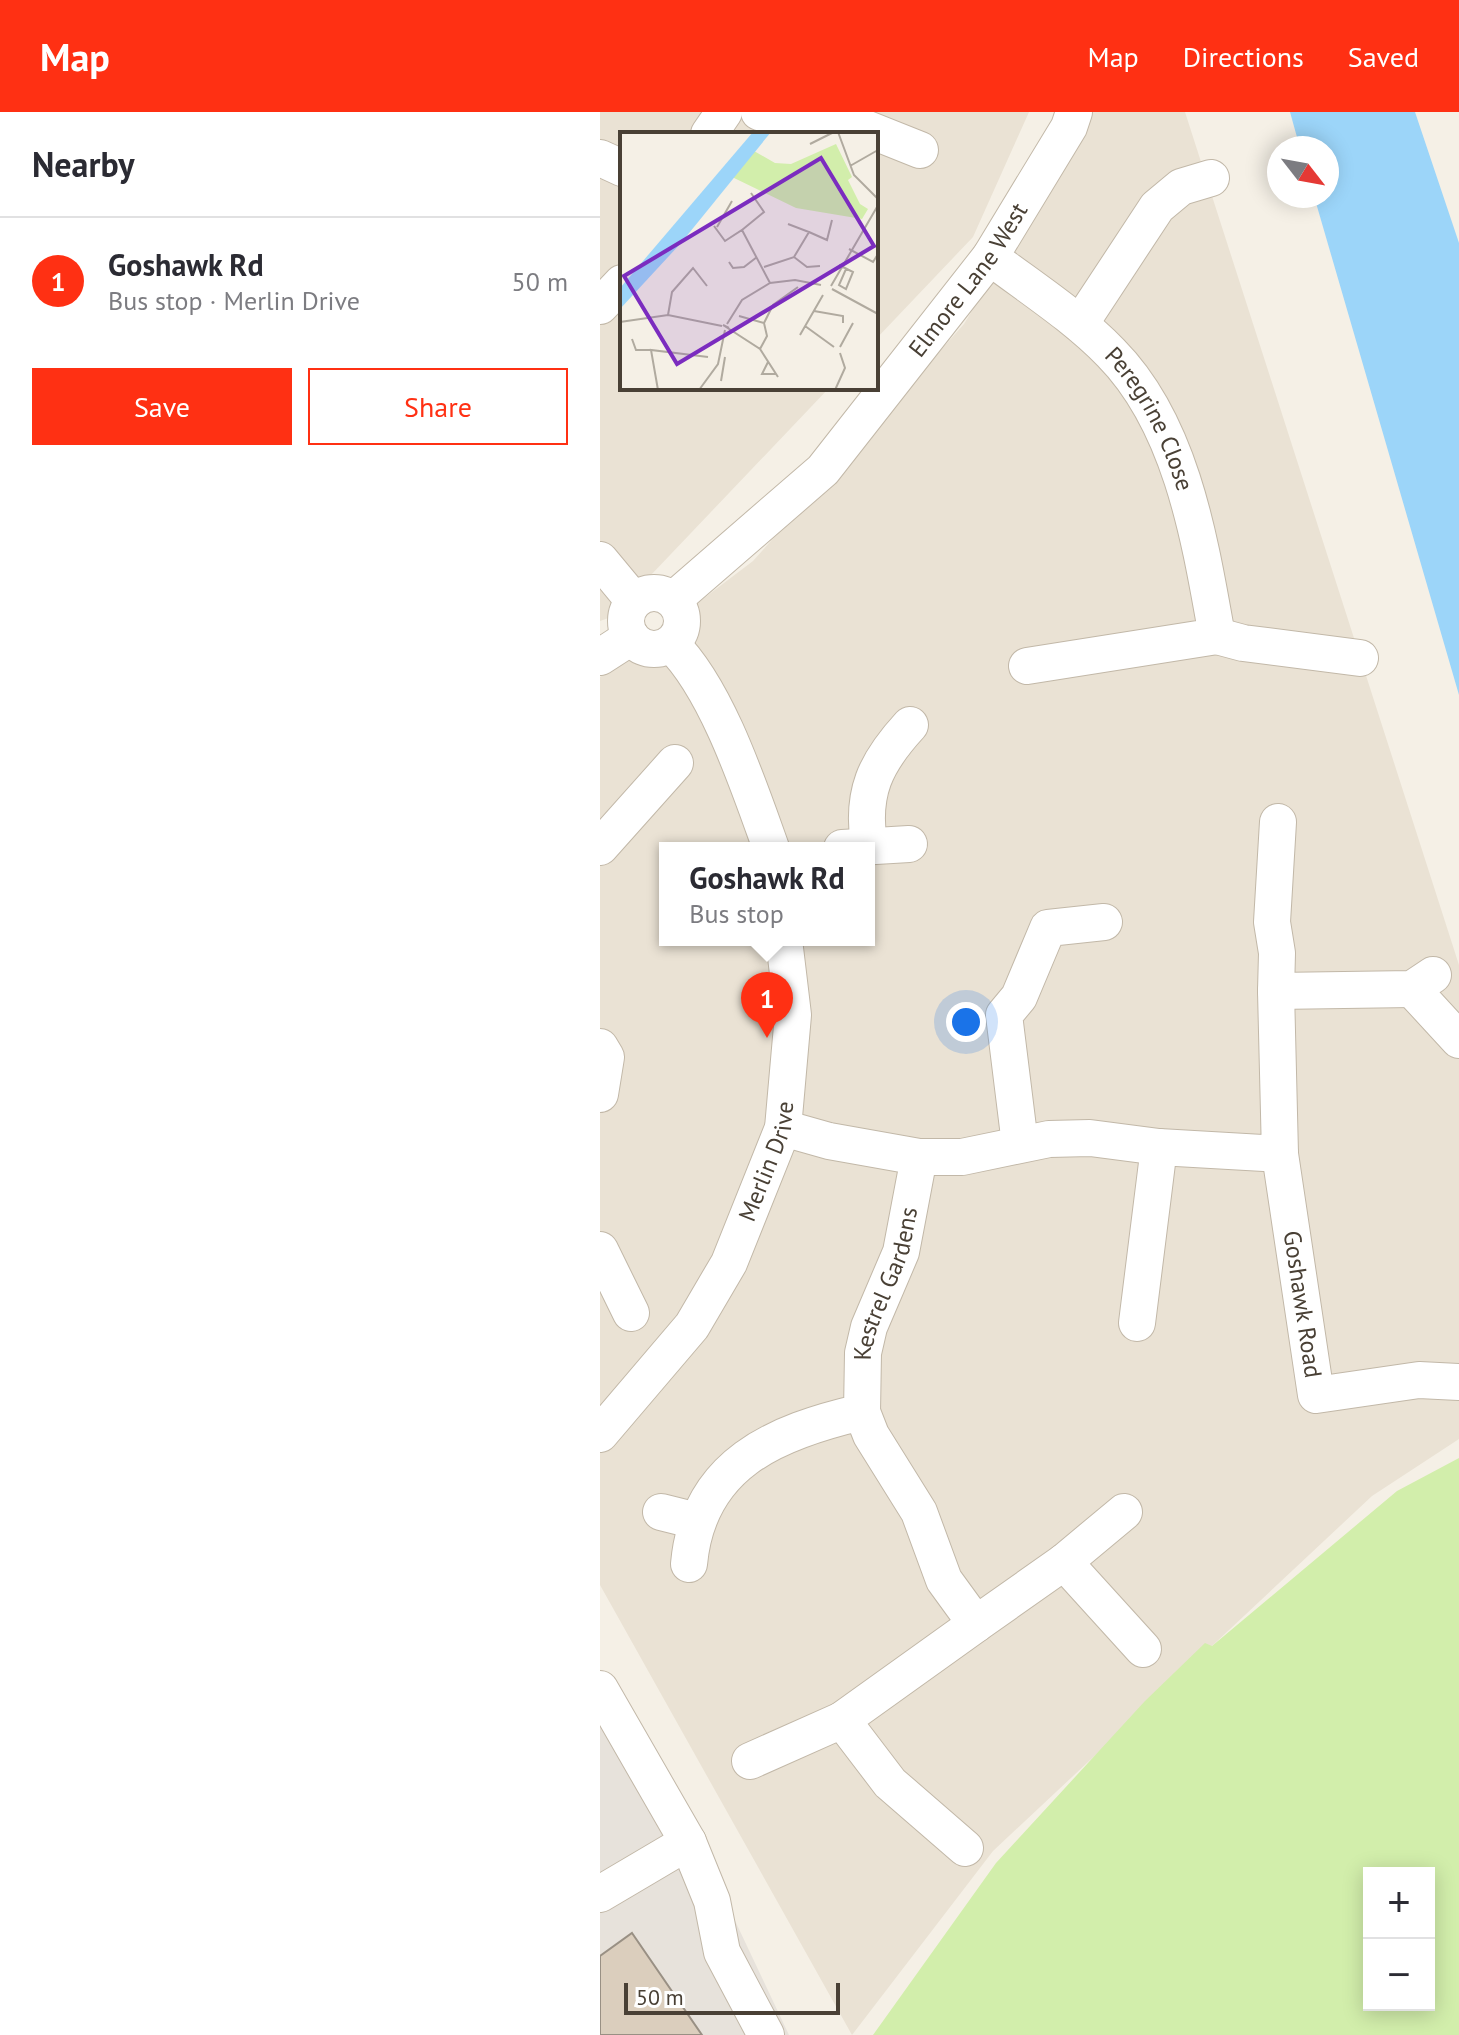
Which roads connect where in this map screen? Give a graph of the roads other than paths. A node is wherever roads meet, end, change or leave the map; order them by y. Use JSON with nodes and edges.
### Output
{"nodes":[{"id":1,"x":724,"y":112,"type":"edge"},
{"id":2,"x":759,"y":112,"type":"edge"},
{"id":3,"x":1074,"y":112,"type":"edge"},
{"id":4,"x":710,"y":132,"type":"edge"},
{"id":5,"x":875,"y":132,"type":"edge"},
{"id":6,"x":878,"y":133,"type":"edge"},
{"id":7,"x":920,"y":150,"type":"dead end"},
{"id":8,"x":600,"y":158,"type":"edge"},
{"id":9,"x":620,"y":167,"type":"edge"},
{"id":10,"x":1211,"y":178,"type":"dead end"},
{"id":11,"x":990,"y":257,"type":"junction"},
{"id":12,"x":620,"y":285,"type":"edge"},
{"id":13,"x":600,"y":306,"type":"edge"},
{"id":14,"x":1080,"y":324,"type":"junction"},
{"id":15,"x":600,"y":560,"type":"edge"},
{"id":16,"x":673,"y":600,"type":"junction"},
{"id":17,"x":634,"y":601,"type":"junction"},
{"id":18,"x":1217,"y":636,"type":"junction"},
{"id":19,"x":631,"y":637,"type":"junction"},
{"id":20,"x":671,"y":644,"type":"junction"},
{"id":21,"x":600,"y":657,"type":"edge"},
{"id":22,"x":1360,"y":658,"type":"dead end"},
{"id":23,"x":1027,"y":666,"type":"dead end"},
{"id":24,"x":910,"y":725,"type":"dead end"},
{"id":25,"x":675,"y":763,"type":"dead end"},
{"id":26,"x":1278,"y":822,"type":"dead end"},
{"id":27,"x":769,"y":842,"type":"edge"},
{"id":28,"x":857,"y":842,"type":"edge"},
{"id":29,"x":909,"y":844,"type":"dead end"},
{"id":30,"x":875,"y":845,"type":"edge"},
{"id":31,"x":600,"y":847,"type":"edge"},
{"id":32,"x":1104,"y":922,"type":"dead end"},
{"id":33,"x":785,"y":946,"type":"edge"},
{"id":34,"x":1276,"y":991,"type":"junction"},
{"id":35,"x":1459,"y":1040,"type":"edge"},
{"id":36,"x":600,"y":1047,"type":"edge"},
{"id":37,"x":600,"y":1094,"type":"edge"},
{"id":38,"x":783,"y":1128,"type":"junction"},
{"id":39,"x":1020,"y":1144,"type":"junction"},
{"id":40,"x":1159,"y":1147,"type":"junction"},
{"id":41,"x":1280,"y":1154,"type":"junction"},
{"id":42,"x":919,"y":1157,"type":"junction"},
{"id":43,"x":600,"y":1250,"type":"edge"},
{"id":44,"x":631,"y":1313,"type":"dead end"},
{"id":45,"x":1137,"y":1323,"type":"dead end"},
{"id":46,"x":664,"y":1360,"type":"junction"},
{"id":47,"x":1459,"y":1382,"type":"edge"},
{"id":48,"x":600,"y":1403,"type":"edge"},
{"id":49,"x":862,"y":1412,"type":"junction"},
{"id":50,"x":600,"y":1434,"type":"edge"},
{"id":51,"x":661,"y":1512,"type":"dead end"},
{"id":52,"x":1124,"y":1512,"type":"dead end"},
{"id":53,"x":697,"y":1521,"type":"junction"},
{"id":54,"x":1064,"y":1562,"type":"junction"},
{"id":55,"x":689,"y":1564,"type":"dead end"},
{"id":56,"x":976,"y":1624,"type":"junction"},
{"id":57,"x":1143,"y":1649,"type":"dead end"},
{"id":58,"x":602,"y":1699,"type":"edge"},
{"id":59,"x":842,"y":1720,"type":"junction"},
{"id":60,"x":750,"y":1761,"type":"dead end"},
{"id":61,"x":688,"y":1842,"type":"junction"},
{"id":62,"x":965,"y":1848,"type":"dead end"},
{"id":63,"x":600,"y":1894,"type":"edge"},
{"id":64,"x":766,"y":2035,"type":"edge"}],
"edges":[{"from":1,"to":4,"type":"street"},
{"from":2,"to":5,"type":"street"},
{"from":3,"to":11,"type":"street","name":"Elmore Lane West"},
{"from":6,"to":7,"type":"street"},
{"from":8,"to":9,"type":"street"},
{"from":10,"to":14,"type":"street"},
{"from":11,"to":14,"type":"street","name":"Peregrine Close"},
{"from":11,"to":16,"type":"street","name":"Elmore Lane West"},
{"from":12,"to":13,"type":"street"},
{"from":14,"to":18,"type":"street","name":"Peregrine Close"},
{"from":15,"to":17,"type":"street"},
{"from":16,"to":17,"type":"street"},
{"from":16,"to":20,"type":"street"},
{"from":17,"to":19,"type":"street"},
{"from":18,"to":22,"type":"street"},
{"from":18,"to":23,"type":"street"},
{"from":19,"to":20,"type":"street"},
{"from":19,"to":21,"type":"street"},
{"from":20,"to":27,"type":"street"},
{"from":24,"to":28,"type":"street"},
{"from":25,"to":31,"type":"street"},
{"from":26,"to":34,"type":"street","name":"Goshawk Road"},
{"from":29,"to":30,"type":"street"},
{"from":32,"to":39,"type":"street"},
{"from":33,"to":38,"type":"street","name":"Merlin Drive"},
{"from":34,"to":35,"type":"street"},
{"from":34,"to":41,"type":"street","name":"Goshawk Road"},
{"from":36,"to":37,"type":"street"},
{"from":38,"to":42,"type":"street"},
{"from":38,"to":46,"type":"street","name":"Merlin Drive"},
{"from":39,"to":40,"type":"street"},
{"from":39,"to":42,"type":"street"},
{"from":40,"to":41,"type":"street"},
{"from":40,"to":45,"type":"street"},
{"from":41,"to":47,"type":"street","name":"Goshawk Road"},
{"from":42,"to":49,"type":"street","name":"Kestrel Gardens"},
{"from":43,"to":44,"type":"street"},
{"from":46,"to":48,"type":"street","name":"Merlin Drive"},
{"from":46,"to":50,"type":"street","name":"Merlin Drive"},
{"from":49,"to":53,"type":"street"},
{"from":49,"to":56,"type":"street","name":"Kestrel Gardens"},
{"from":51,"to":53,"type":"street"},
{"from":52,"to":54,"type":"street"},
{"from":53,"to":55,"type":"street"},
{"from":54,"to":56,"type":"street"},
{"from":54,"to":57,"type":"street"},
{"from":56,"to":59,"type":"street"},
{"from":58,"to":61,"type":"street"},
{"from":59,"to":60,"type":"street"},
{"from":59,"to":62,"type":"street"},
{"from":61,"to":63,"type":"street"},
{"from":61,"to":64,"type":"street"}]}
